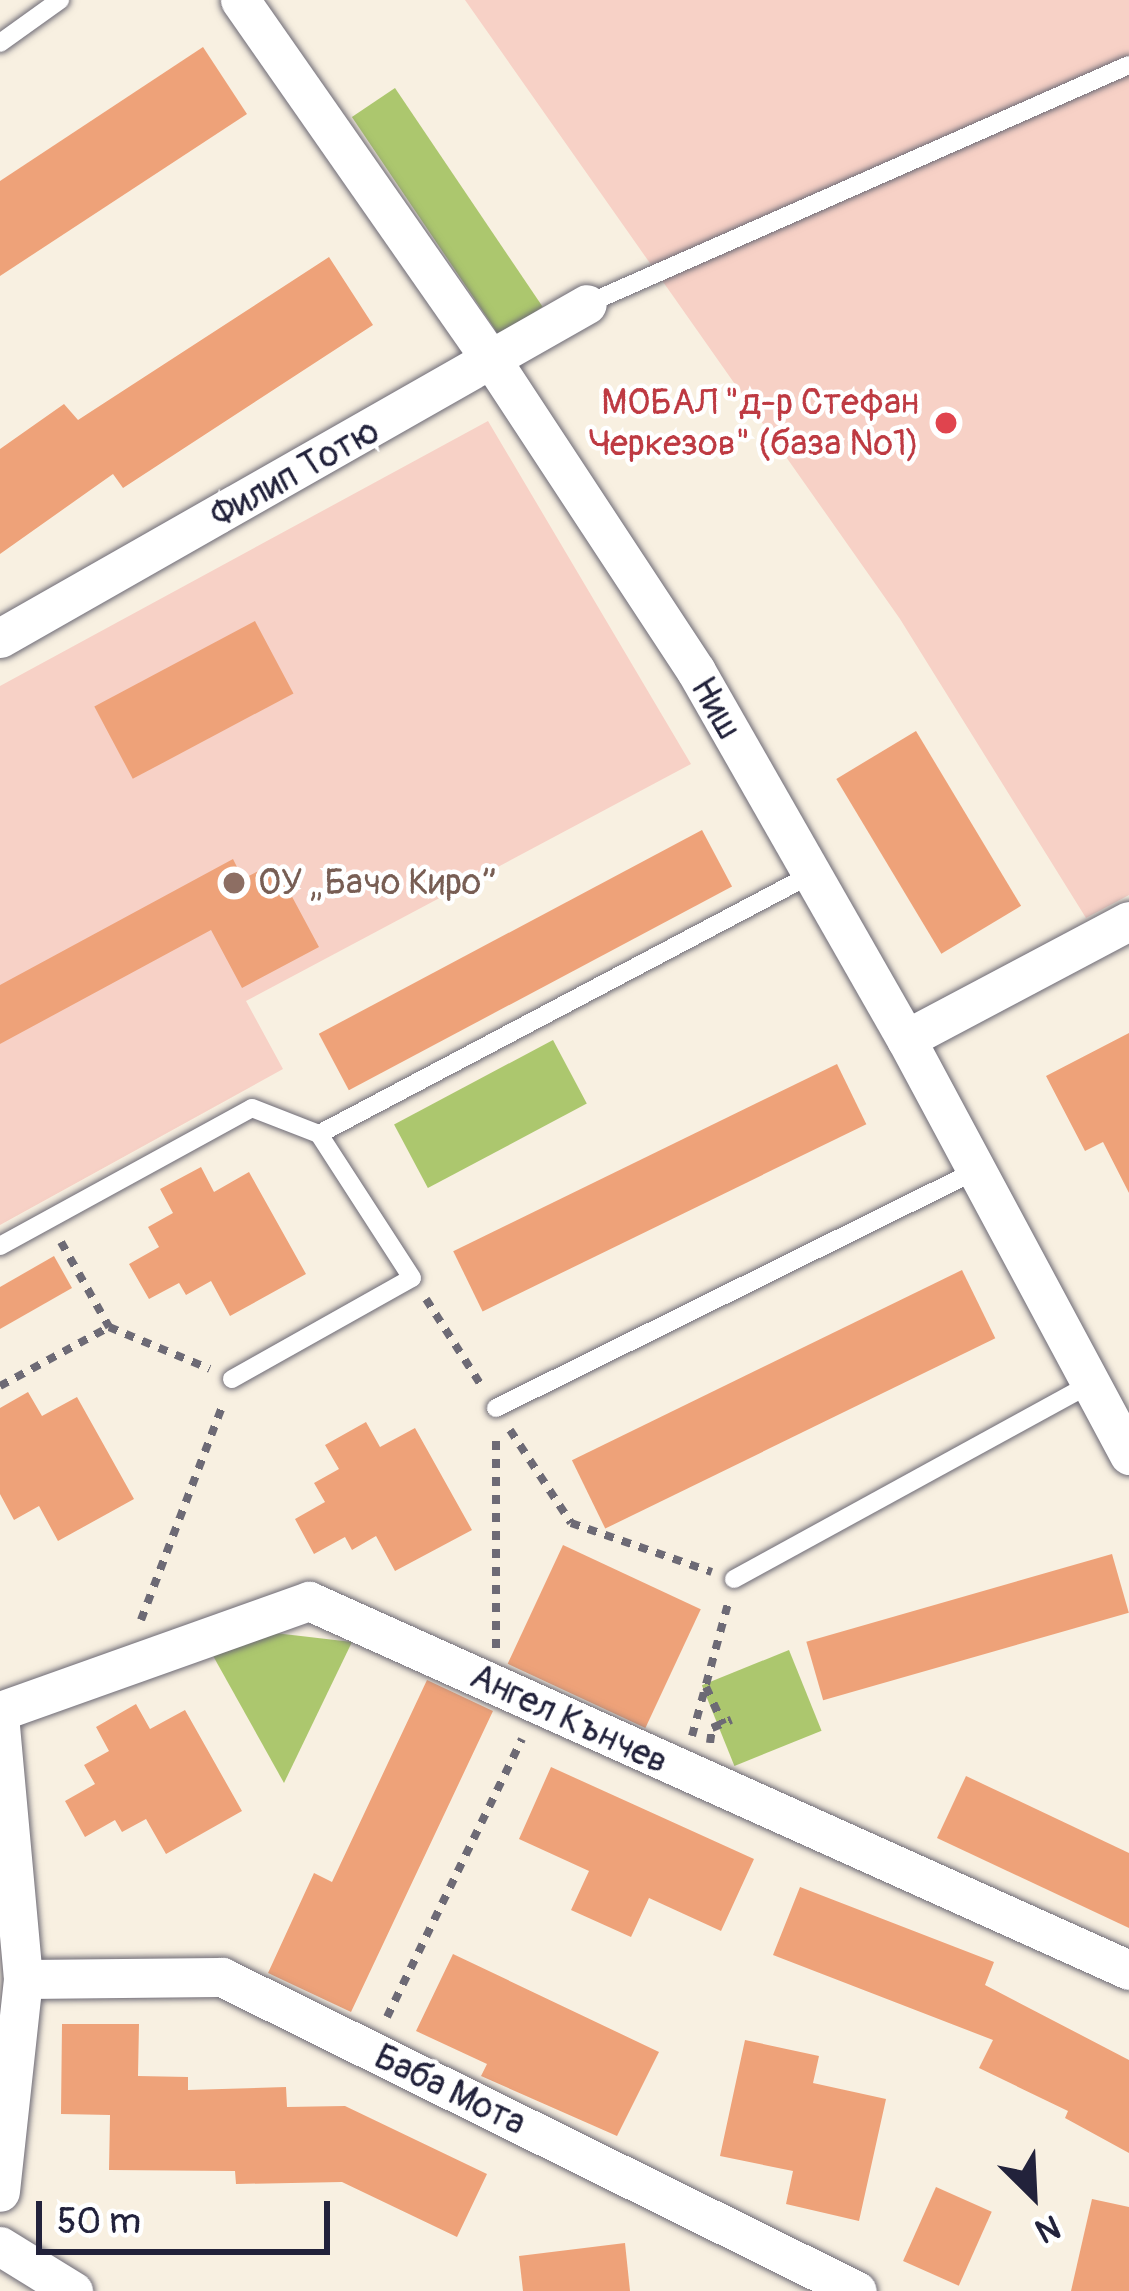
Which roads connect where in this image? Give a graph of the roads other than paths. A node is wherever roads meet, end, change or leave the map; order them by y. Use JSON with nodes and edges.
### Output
{"nodes":[{"id":1,"x":60,"y":0,"type":"edge"},
{"id":2,"x":240,"y":0,"type":"edge"},
{"id":3,"x":0,"y":43,"type":"edge"},
{"id":4,"x":1129,"y":64,"type":"edge"},
{"id":5,"x":587,"y":304,"type":"joint"},
{"id":6,"x":493,"y":362,"type":"junction"},
{"id":7,"x":0,"y":638,"type":"edge"},
{"id":8,"x":810,"y":875,"type":"junction"},
{"id":9,"x":1129,"y":921,"type":"edge"},
{"id":10,"x":906,"y":1039,"type":"junction"},
{"id":11,"x":319,"y":1133,"type":"junction"},
{"id":12,"x":973,"y":1172,"type":"junction"},
{"id":13,"x":0,"y":1246,"type":"edge"},
{"id":14,"x":232,"y":1379,"type":"road end"},
{"id":15,"x":1092,"y":1383,"type":"junction"},
{"id":16,"x":496,"y":1408,"type":"road end"},
{"id":17,"x":1129,"y":1455,"type":"edge"},
{"id":18,"x":734,"y":1579,"type":"road end"},
{"id":19,"x":0,"y":1711,"type":"edge"},
{"id":20,"x":0,"y":1726,"type":"edge"},
{"id":21,"x":1129,"y":1970,"type":"edge"},
{"id":22,"x":15,"y":1993,"type":"edge"},
{"id":23,"x":0,"y":2192,"type":"edge"},
{"id":24,"x":0,"y":2246,"type":"edge"},
{"id":25,"x":73,"y":2291,"type":"edge"},
{"id":26,"x":857,"y":2291,"type":"edge"}],
"edges":[{"from":1,"to":3,"type":"lane"},
{"from":2,"to":6,"type":"street","name":"Ниш"},
{"from":4,"to":5,"type":"lane"},
{"from":5,"to":6,"type":"street","name":"Филип Тотю"},
{"from":6,"to":7,"type":"street","name":"Филип Тотю"},
{"from":6,"to":8,"type":"street","name":"Ниш"},
{"from":8,"to":10,"type":"street","name":"Ниш"},
{"from":8,"to":11,"type":"lane"},
{"from":9,"to":10,"type":"street"},
{"from":10,"to":12,"type":"street","name":"Ниш"},
{"from":11,"to":13,"type":"lane"},
{"from":11,"to":14,"type":"lane"},
{"from":12,"to":15,"type":"street","name":"Ниш"},
{"from":12,"to":16,"type":"lane"},
{"from":15,"to":17,"type":"street","name":"Ниш"},
{"from":15,"to":18,"type":"lane"},
{"from":19,"to":21,"type":"street","name":"Ангел Кънчев"},
{"from":20,"to":22,"type":"street"},
{"from":22,"to":23,"type":"street"},
{"from":22,"to":26,"type":"street","name":"Баба Мота"},
{"from":24,"to":25,"type":"street"}]}
